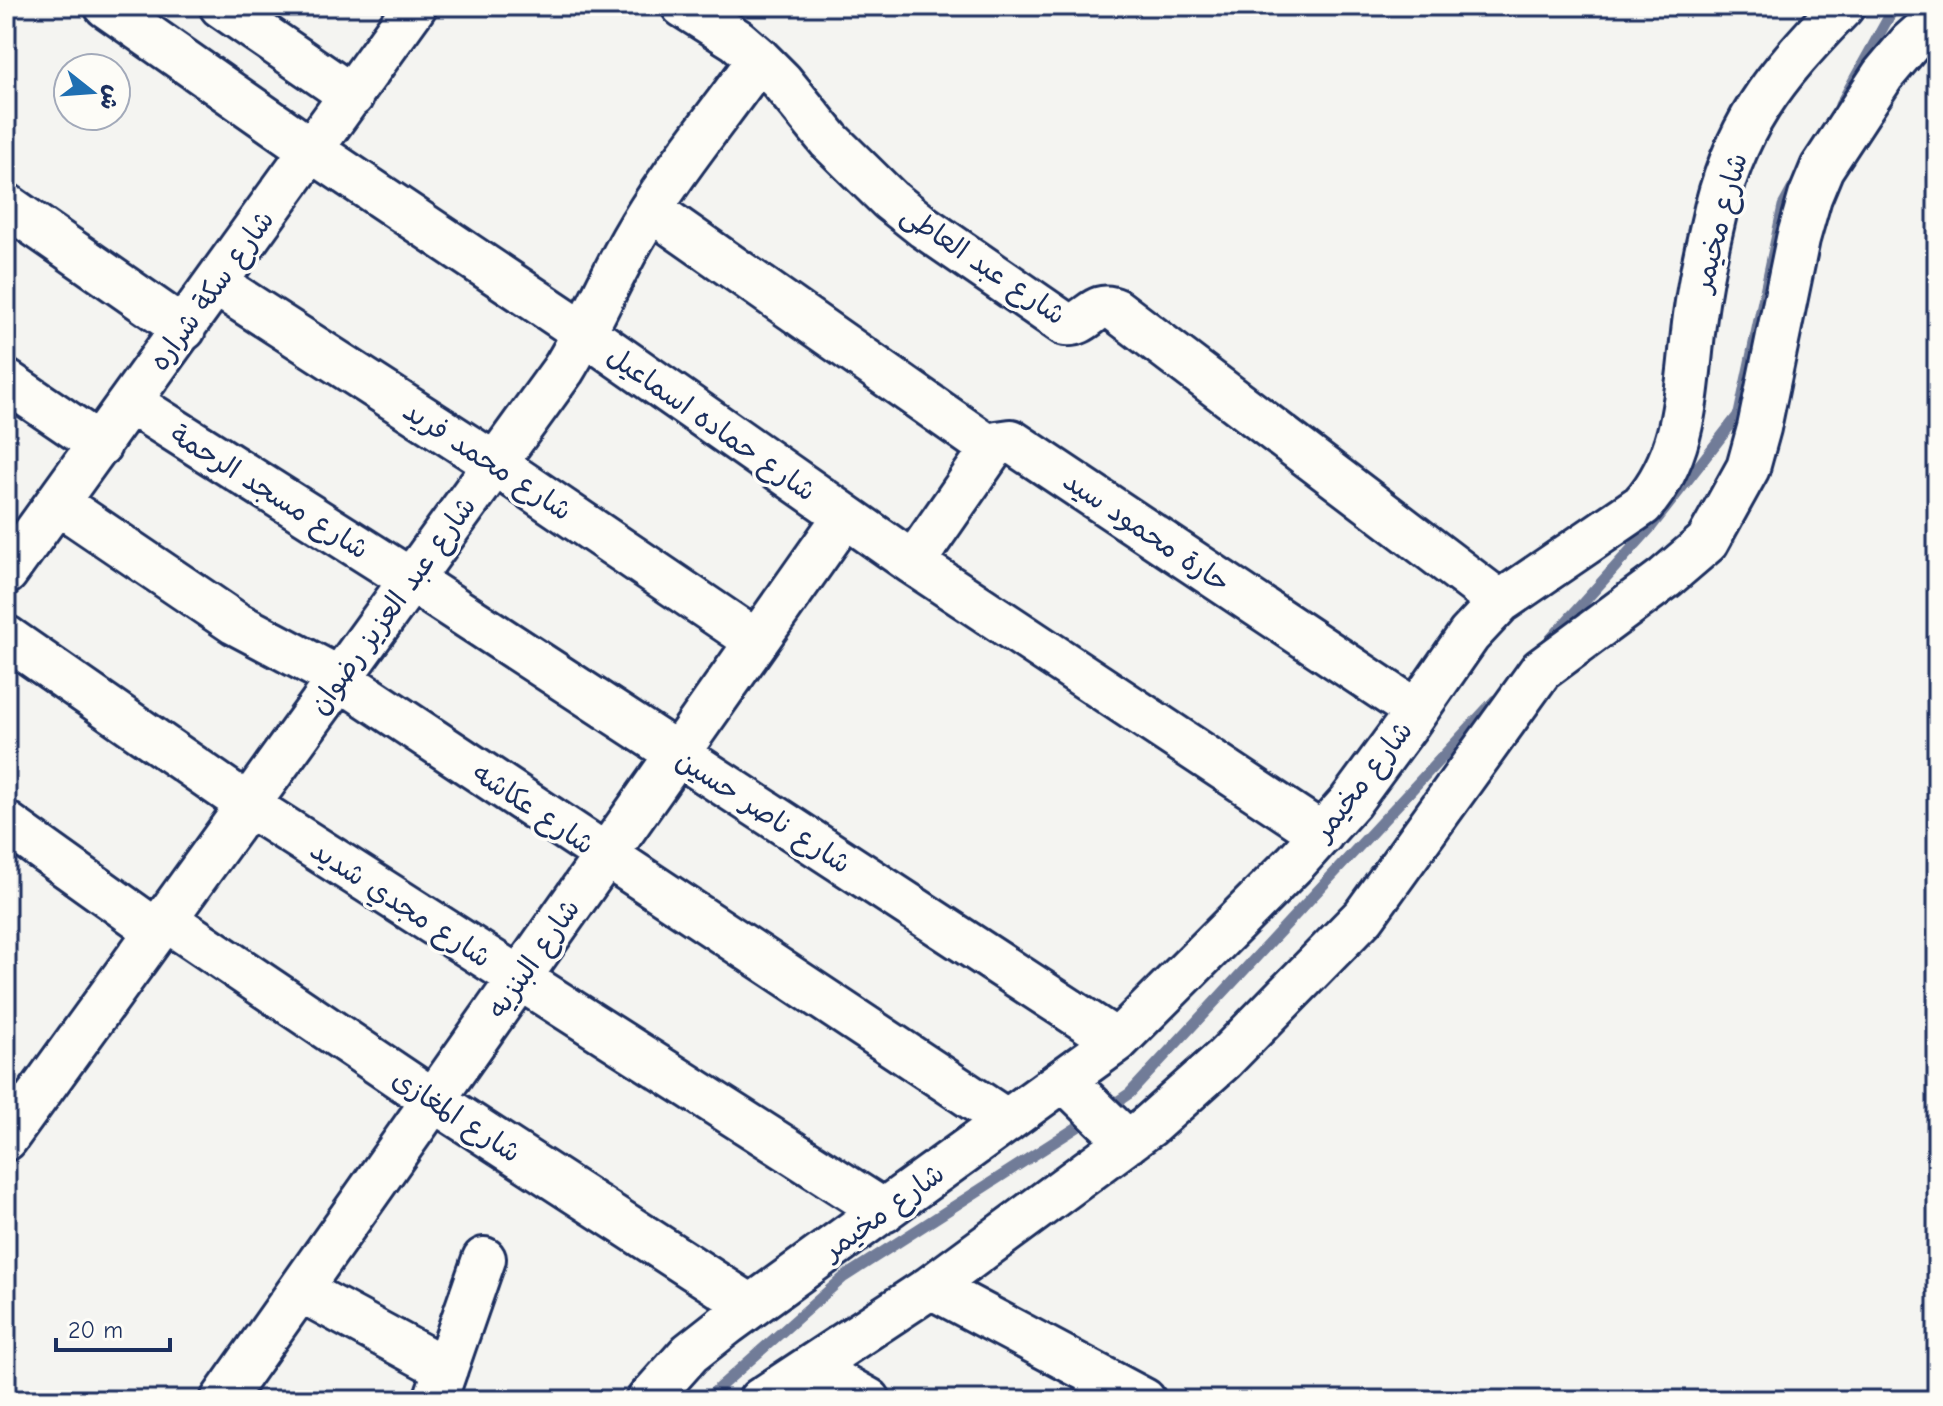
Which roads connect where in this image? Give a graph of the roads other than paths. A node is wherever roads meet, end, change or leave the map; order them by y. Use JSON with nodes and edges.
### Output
{"nodes":[{"id":1,"x":106,"y":6,"type":"edge"},
{"id":2,"x":221,"y":6,"type":"edge"},
{"id":3,"x":415,"y":6,"type":"edge"},
{"id":4,"x":683,"y":6,"type":"edge"},
{"id":5,"x":1843,"y":6,"type":"edge"},
{"id":6,"x":1937,"y":19,"type":"edge"},
{"id":7,"x":759,"y":59,"type":"junction"},
{"id":8,"x":352,"y":96,"type":"junction"},
{"id":9,"x":313,"y":151,"type":"junction"},
{"id":10,"x":6,"y":205,"type":"edge"},
{"id":11,"x":651,"y":210,"type":"junction"},
{"id":12,"x":216,"y":284,"type":"junction"},
{"id":13,"x":184,"y":329,"type":"junction"},
{"id":14,"x":586,"y":334,"type":"junction"},
{"id":15,"x":6,"y":381,"type":"edge"},
{"id":16,"x":130,"y":402,"type":"junction"},
{"id":17,"x":100,"y":445,"type":"junction"},
{"id":18,"x":992,"y":449,"type":"junction"},
{"id":19,"x":495,"y":464,"type":"junction"},
{"id":20,"x":58,"y":503,"type":"junction"},
{"id":21,"x":845,"y":516,"type":"junction"},
{"id":22,"x":913,"y":563,"type":"junction"},
{"id":23,"x":6,"y":573,"type":"edge"},
{"id":24,"x":411,"y":580,"type":"junction"},
{"id":25,"x":1500,"y":602,"type":"junction"},
{"id":26,"x":6,"y":637,"type":"edge"},
{"id":27,"x":756,"y":641,"type":"junction"},
{"id":28,"x":339,"y":678,"type":"junction"},
{"id":29,"x":1416,"y":711,"type":"junction"},
{"id":30,"x":676,"y":753,"type":"junction"},
{"id":31,"x":248,"y":805,"type":"junction"},
{"id":32,"x":6,"y":823,"type":"edge"},
{"id":33,"x":1322,"y":834,"type":"junction"},
{"id":34,"x":605,"y":855,"type":"junction"},
{"id":35,"x":161,"y":925,"type":"junction"},
{"id":36,"x":518,"y":979,"type":"junction"},
{"id":37,"x":1117,"y":1041,"type":"junction"},
{"id":38,"x":1064,"y":1080,"type":"junction"},
{"id":39,"x":433,"y":1100,"type":"junction"},
{"id":40,"x":1007,"y":1121,"type":"junction"},
{"id":41,"x":6,"y":1139,"type":"edge"},
{"id":42,"x":1128,"y":1142,"type":"junction"},
{"id":43,"x":884,"y":1211,"type":"junction"},
{"id":44,"x":484,"y":1259,"type":"dead end"},
{"id":45,"x":931,"y":1287,"type":"junction"},
{"id":46,"x":300,"y":1290,"type":"junction"},
{"id":47,"x":751,"y":1306,"type":"junction"},
{"id":48,"x":810,"y":1367,"type":"junction"},
{"id":49,"x":440,"y":1385,"type":"edge"},
{"id":50,"x":222,"y":1400,"type":"edge"},
{"id":51,"x":648,"y":1400,"type":"edge"},
{"id":52,"x":760,"y":1400,"type":"edge"},
{"id":53,"x":869,"y":1400,"type":"edge"},
{"id":54,"x":1144,"y":1400,"type":"edge"}],
"edges":[{"from":1,"to":9,"type":"street","name":"شارع حماده اسماعيل"},
{"from":2,"to":8,"type":"street"},
{"from":3,"to":8,"type":"street","name":"شارع سكة شراره"},
{"from":4,"to":7,"type":"street","name":"شارع عبد العاطى"},
{"from":5,"to":25,"type":"street","name":"شارع مخيمر"},
{"from":6,"to":42,"type":"street"},
{"from":7,"to":11,"type":"street","name":"شارع عبد العزيز رضوان"},
{"from":7,"to":25,"type":"street","name":"شارع عبد العاطى"},
{"from":8,"to":9,"type":"street","name":"شارع سكة شراره"},
{"from":9,"to":12,"type":"street","name":"شارع سكة شراره"},
{"from":9,"to":14,"type":"street","name":"شارع حماده اسماعيل"},
{"from":10,"to":13,"type":"street"},
{"from":11,"to":14,"type":"street","name":"شارع عبد العزيز رضوان"},
{"from":11,"to":18,"type":"street"},
{"from":12,"to":13,"type":"street","name":"شارع سكة شراره"},
{"from":12,"to":19,"type":"street","name":"شارع محمد فريد"},
{"from":13,"to":16,"type":"street","name":"شارع سكة شراره"},
{"from":14,"to":19,"type":"street","name":"شارع عبد العزيز رضوان"},
{"from":14,"to":21,"type":"street","name":"شارع حماده اسماعيل"},
{"from":15,"to":17,"type":"street"},
{"from":16,"to":17,"type":"street","name":"شارع سكة شراره"},
{"from":16,"to":24,"type":"street","name":"شارع مسجد الرحمة"},
{"from":17,"to":20,"type":"street","name":"شارع سكة شراره"},
{"from":18,"to":22,"type":"street"},
{"from":18,"to":29,"type":"street","name":"حارة محمود سيد"},
{"from":19,"to":24,"type":"street","name":"شارع عبد العزيز رضوان"},
{"from":19,"to":27,"type":"street","name":"شارع محمد فريد"},
{"from":20,"to":23,"type":"street","name":"شارع سكة شراره"},
{"from":20,"to":28,"type":"street","name":"شارع عكاشه"},
{"from":21,"to":22,"type":"street","name":"شارع حماده اسماعيل"},
{"from":21,"to":27,"type":"street","name":"شارع البنزيه"},
{"from":22,"to":33,"type":"street","name":"شارع حماده اسماعيل"},
{"from":24,"to":28,"type":"street","name":"شارع عبد العزيز رضوان"},
{"from":24,"to":30,"type":"street","name":"شارع ناصر حسين"},
{"from":25,"to":29,"type":"street","name":"شارع مخيمر"},
{"from":26,"to":31,"type":"street","name":"شارع مجدي شديد"},
{"from":27,"to":30,"type":"street","name":"شارع البنزيه"},
{"from":28,"to":31,"type":"street","name":"شارع عبد العزيز رضوان"},
{"from":28,"to":34,"type":"street","name":"شارع عكاشه"},
{"from":29,"to":33,"type":"street","name":"شارع مخيمر"},
{"from":30,"to":34,"type":"street","name":"شارع البنزيه"},
{"from":30,"to":37,"type":"street","name":"شارع ناصر حسين"},
{"from":31,"to":35,"type":"street","name":"شارع عبد العزيز رضوان"},
{"from":31,"to":36,"type":"street","name":"شارع مجدي شديد"},
{"from":32,"to":35,"type":"street","name":"شارع المغازى"},
{"from":33,"to":37,"type":"street","name":"شارع مخيمر"},
{"from":34,"to":36,"type":"street","name":"شارع البنزيه"},
{"from":34,"to":40,"type":"street","name":"شارع عكاشه"},
{"from":35,"to":39,"type":"street","name":"شارع المغازى"},
{"from":35,"to":41,"type":"street","name":"شارع عبد العزيز رضوان"},
{"from":36,"to":39,"type":"street","name":"شارع البنزيه"},
{"from":36,"to":43,"type":"street","name":"شارع مجدي شديد"},
{"from":37,"to":38,"type":"street","name":"شارع مخيمر"},
{"from":38,"to":40,"type":"street","name":"شارع مخيمر"},
{"from":38,"to":42,"type":"street"},
{"from":39,"to":46,"type":"street","name":"شارع البنزيه"},
{"from":39,"to":47,"type":"street","name":"شارع المغازى"},
{"from":40,"to":43,"type":"street","name":"شارع مخيمر"},
{"from":42,"to":45,"type":"street"},
{"from":43,"to":47,"type":"street","name":"شارع مخيمر"},
{"from":44,"to":49,"type":"street"},
{"from":45,"to":48,"type":"street"},
{"from":45,"to":54,"type":"street"},
{"from":46,"to":49,"type":"street"},
{"from":46,"to":50,"type":"street","name":"شارع البنزيه"},
{"from":47,"to":51,"type":"street","name":"شارع مخيمر"},
{"from":48,"to":52,"type":"street"},
{"from":48,"to":53,"type":"street"}]}
